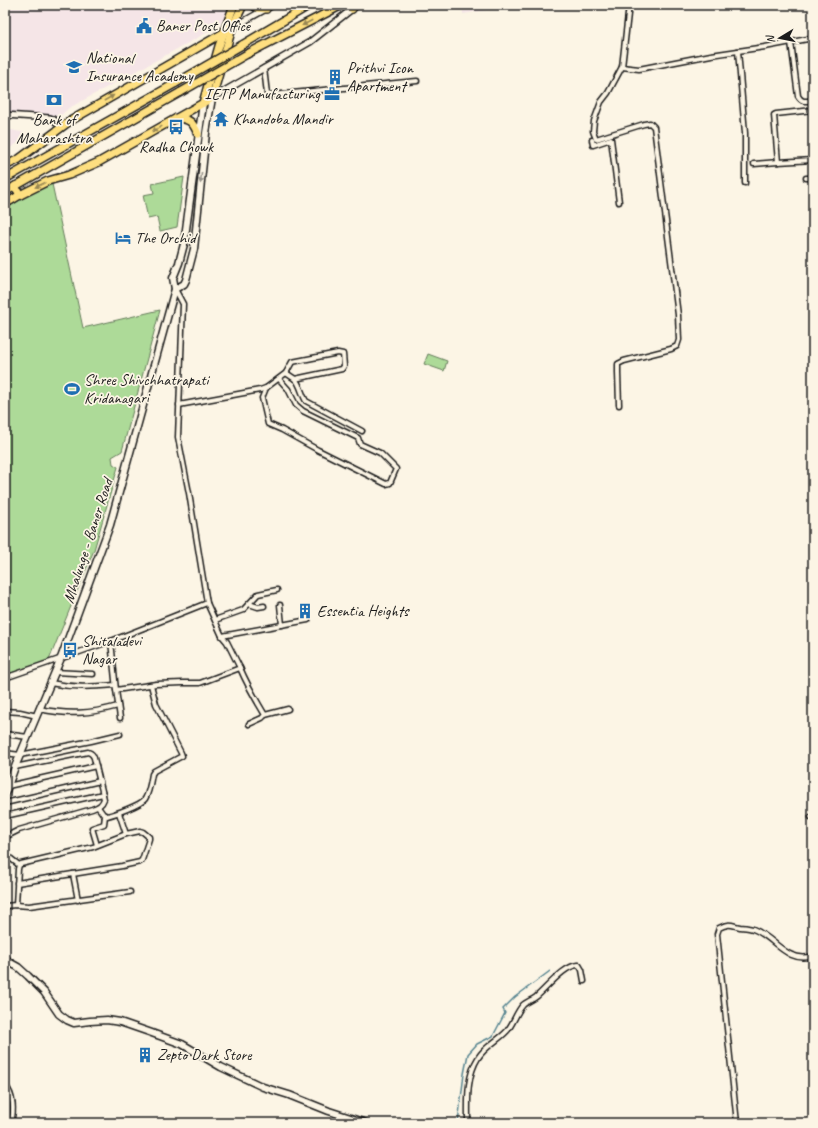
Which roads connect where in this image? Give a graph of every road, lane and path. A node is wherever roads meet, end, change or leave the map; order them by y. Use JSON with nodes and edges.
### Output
{"nodes":[{"id":1,"x":234,"y":5,"type":"edge"},
{"id":2,"x":243,"y":5,"type":"edge"},
{"id":3,"x":253,"y":5,"type":"edge"},
{"id":4,"x":273,"y":5,"type":"edge"},
{"id":5,"x":310,"y":5,"type":"edge"},
{"id":6,"x":342,"y":5,"type":"edge"},
{"id":7,"x":629,"y":5,"type":"edge"},
{"id":8,"x":353,"y":6,"type":"edge"},
{"id":9,"x":266,"y":9,"type":"junction"},
{"id":10,"x":232,"y":28,"type":"junction"},
{"id":11,"x":224,"y":33,"type":"junction"},
{"id":12,"x":813,"y":38,"type":"edge"},
{"id":13,"x":791,"y":42,"type":"junction"},
{"id":14,"x":738,"y":50,"type":"junction"},
{"id":15,"x":622,"y":67,"type":"junction"},
{"id":16,"x":264,"y":68,"type":"junction"},
{"id":17,"x":418,"y":81,"type":"dead end"},
{"id":18,"x":212,"y":98,"type":"junction"},
{"id":19,"x":813,"y":100,"type":"edge"},
{"id":20,"x":203,"y":103,"type":"junction"},
{"id":21,"x":813,"y":110,"type":"edge"},
{"id":22,"x":5,"y":115,"type":"edge"},
{"id":23,"x":177,"y":118,"type":"junction"},
{"id":24,"x":61,"y":127,"type":"junction"},
{"id":25,"x":198,"y":134,"type":"junction"},
{"id":26,"x":592,"y":140,"type":"dead end"},
{"id":27,"x":19,"y":159,"type":"junction"},
{"id":28,"x":813,"y":160,"type":"edge"},
{"id":29,"x":778,"y":162,"type":"junction"},
{"id":30,"x":754,"y":164,"type":"dead end"},
{"id":31,"x":5,"y":166,"type":"edge"},
{"id":32,"x":24,"y":168,"type":"junction"},
{"id":33,"x":806,"y":178,"type":"dead end"},
{"id":34,"x":813,"y":178,"type":"edge"},
{"id":35,"x":5,"y":179,"type":"edge"},
{"id":36,"x":745,"y":183,"type":"dead end"},
{"id":37,"x":15,"y":186,"type":"junction"},
{"id":38,"x":5,"y":192,"type":"edge"},
{"id":39,"x":20,"y":195,"type":"junction"},
{"id":40,"x":189,"y":197,"type":"junction"},
{"id":41,"x":199,"y":198,"type":"junction"},
{"id":42,"x":619,"y":202,"type":"dead end"},
{"id":43,"x":5,"y":204,"type":"edge"},
{"id":44,"x":175,"y":289,"type":"junction"},
{"id":45,"x":286,"y":373,"type":"junction"},
{"id":46,"x":279,"y":378,"type":"junction"},
{"id":47,"x":295,"y":379,"type":"junction"},
{"id":48,"x":266,"y":388,"type":"junction"},
{"id":49,"x":179,"y":405,"type":"junction"},
{"id":50,"x":619,"y":405,"type":"dead end"},
{"id":51,"x":362,"y":431,"type":"dead end"},
{"id":52,"x":277,"y":590,"type":"dead end"},
{"id":53,"x":207,"y":603,"type":"junction"},
{"id":54,"x":249,"y":604,"type":"junction"},
{"id":55,"x":280,"y":605,"type":"dead end"},
{"id":56,"x":264,"y":606,"type":"dead end"},
{"id":57,"x":215,"y":620,"type":"junction"},
{"id":58,"x":308,"y":620,"type":"dead end"},
{"id":59,"x":282,"y":625,"type":"junction"},
{"id":60,"x":222,"y":636,"type":"junction"},
{"id":61,"x":111,"y":641,"type":"junction"},
{"id":62,"x":61,"y":658,"type":"junction"},
{"id":63,"x":240,"y":668,"type":"junction"},
{"id":64,"x":55,"y":672,"type":"junction"},
{"id":65,"x":93,"y":674,"type":"dead end"},
{"id":66,"x":5,"y":678,"type":"edge"},
{"id":67,"x":50,"y":683,"type":"junction"},
{"id":68,"x":115,"y":684,"type":"junction"},
{"id":69,"x":151,"y":685,"type":"junction"},
{"id":70,"x":116,"y":690,"type":"junction"},
{"id":71,"x":118,"y":706,"type":"junction"},
{"id":72,"x":39,"y":709,"type":"junction"},
{"id":73,"x":288,"y":709,"type":"dead end"},
{"id":74,"x":5,"y":711,"type":"edge"},
{"id":75,"x":265,"y":715,"type":"junction"},
{"id":76,"x":37,"y":716,"type":"junction"},
{"id":77,"x":120,"y":718,"type":"dead end"},
{"id":78,"x":249,"y":724,"type":"dead end"},
{"id":79,"x":5,"y":734,"type":"edge"},
{"id":80,"x":120,"y":734,"type":"dead end"},
{"id":81,"x":28,"y":737,"type":"junction"},
{"id":82,"x":5,"y":754,"type":"edge"},
{"id":83,"x":20,"y":755,"type":"junction"},
{"id":84,"x":96,"y":766,"type":"junction"},
{"id":85,"x":15,"y":767,"type":"junction"},
{"id":86,"x":8,"y":781,"type":"edge"},
{"id":87,"x":100,"y":782,"type":"junction"},
{"id":88,"x":5,"y":794,"type":"edge"},
{"id":89,"x":103,"y":794,"type":"junction"},
{"id":90,"x":5,"y":803,"type":"edge"},
{"id":91,"x":98,"y":807,"type":"junction"},
{"id":92,"x":119,"y":813,"type":"junction"},
{"id":93,"x":5,"y":816,"type":"edge"},
{"id":94,"x":105,"y":816,"type":"junction"},
{"id":95,"x":126,"y":834,"type":"junction"},
{"id":96,"x":5,"y":837,"type":"edge"},
{"id":97,"x":98,"y":845,"type":"junction"},
{"id":98,"x":5,"y":854,"type":"edge"},
{"id":99,"x":19,"y":865,"type":"junction"},
{"id":100,"x":73,"y":874,"type":"junction"},
{"id":101,"x":17,"y":883,"type":"junction"},
{"id":102,"x":130,"y":892,"type":"dead end"},
{"id":103,"x":78,"y":900,"type":"junction"},
{"id":104,"x":16,"y":905,"type":"junction"},
{"id":105,"x":5,"y":906,"type":"edge"},
{"id":106,"x":813,"y":956,"type":"edge"},
{"id":107,"x":5,"y":957,"type":"edge"},
{"id":108,"x":584,"y":981,"type":"dead end"},
{"id":109,"x":5,"y":1085,"type":"edge"},
{"id":110,"x":7,"y":1092,"type":"edge"},
{"id":111,"x":11,"y":1123,"type":"edge"},
{"id":112,"x":366,"y":1123,"type":"edge"},
{"id":113,"x":468,"y":1123,"type":"edge"},
{"id":114,"x":737,"y":1123,"type":"edge"}],
"edges":[{"from":1,"to":11,"type":"main road"},
{"from":2,"to":10,"type":"main road"},
{"from":3,"to":9,"type":"main road"},
{"from":4,"to":9,"type":"street"},
{"from":5,"to":32,"type":"main road","bridge":true},
{"from":6,"to":37,"type":"main road","one_way":true,"bridge":true},
{"from":7,"to":15,"type":"street"},
{"from":8,"to":16,"type":"street"},
{"from":9,"to":10,"type":"street"},
{"from":10,"to":11,"type":"main road"},
{"from":10,"to":18,"type":"main road"},
{"from":11,"to":20,"type":"main road"},
{"from":24,"to":11,"type":"main road","one_way":true},
{"from":12,"to":13,"type":"street"},
{"from":13,"to":14,"type":"street"},
{"from":13,"to":19,"type":"street"},
{"from":14,"to":15,"type":"street"},
{"from":14,"to":36,"type":"street"},
{"from":15,"to":50,"type":"street"},
{"from":16,"to":17,"type":"street"},
{"from":16,"to":18,"type":"street"},
{"from":18,"to":20,"type":"main road"},
{"from":18,"to":41,"type":"main road","name":"Mhalunge - Baner Road","one_way":true},
{"from":20,"to":23,"type":"main road"},
{"from":20,"to":25,"type":"main road","name":"Mhalunge - Baner Road"},
{"from":21,"to":29,"type":"street"},
{"from":22,"to":24,"type":"street"},
{"from":23,"to":25,"type":"main road"},
{"from":23,"to":39,"type":"main road","one_way":true},
{"from":24,"to":27,"type":"main road"},
{"from":25,"to":40,"type":"main road","name":"Mhalunge - Baner Road"},
{"from":26,"to":42,"type":"street"},
{"from":27,"to":31,"type":"main road"},
{"from":27,"to":32,"type":"main road"},
{"from":28,"to":29,"type":"street"},
{"from":29,"to":30,"type":"street"},
{"from":32,"to":35,"type":"main road"},
{"from":33,"to":34,"type":"street"},
{"from":37,"to":38,"type":"main road"},
{"from":37,"to":39,"type":"main road"},
{"from":39,"to":43,"type":"main road"},
{"from":40,"to":41,"type":"main road"},
{"from":40,"to":44,"type":"main road","name":"Mhalunge - Baner Road"},
{"from":41,"to":44,"type":"main road","name":"Mhalunge - Baner Road"},
{"from":44,"to":49,"type":"street"},
{"from":44,"to":62,"type":"main road","name":"Mhalunge - Baner Road"},
{"from":45,"to":46,"type":"street"},
{"from":45,"to":47,"type":"street"},
{"from":45,"to":47,"type":"street"},
{"from":46,"to":48,"type":"street"},
{"from":46,"to":48,"type":"street"},
{"from":47,"to":51,"type":"street"},
{"from":48,"to":49,"type":"street"},
{"from":49,"to":53,"type":"street"},
{"from":52,"to":54,"type":"street"},
{"from":53,"to":57,"type":"street"},
{"from":53,"to":61,"type":"street"},
{"from":54,"to":56,"type":"street"},
{"from":54,"to":57,"type":"street"},
{"from":55,"to":59,"type":"street"},
{"from":57,"to":60,"type":"street"},
{"from":58,"to":59,"type":"street"},
{"from":59,"to":60,"type":"street"},
{"from":60,"to":63,"type":"street"},
{"from":61,"to":62,"type":"street"},
{"from":61,"to":68,"type":"street"},
{"from":62,"to":64,"type":"main road","name":"Mhalunge - Baner Road"},
{"from":62,"to":66,"type":"street"},
{"from":63,"to":69,"type":"street"},
{"from":63,"to":75,"type":"street"},
{"from":64,"to":65,"type":"street"},
{"from":64,"to":67,"type":"main road","name":"Mhalunge - Baner Road"},
{"from":67,"to":68,"type":"street"},
{"from":67,"to":72,"type":"main road","name":"Mhalunge - Baner Road"},
{"from":68,"to":70,"type":"street"},
{"from":69,"to":70,"type":"street"},
{"from":69,"to":92,"type":"street"},
{"from":70,"to":71,"type":"street"},
{"from":71,"to":72,"type":"street"},
{"from":71,"to":77,"type":"street"},
{"from":72,"to":76,"type":"main road","name":"Mhalunge - Baner Road"},
{"from":73,"to":75,"type":"street"},
{"from":74,"to":76,"type":"street"},
{"from":75,"to":78,"type":"street"},
{"from":76,"to":81,"type":"main road","name":"Mhalunge - Baner Road"},
{"from":79,"to":81,"type":"street"},
{"from":80,"to":83,"type":"street"},
{"from":81,"to":83,"type":"main road","name":"Mhalunge - Baner Road"},
{"from":82,"to":83,"type":"street"},
{"from":83,"to":85,"type":"main road","name":"Mhalunge - Baner Road"},
{"from":84,"to":85,"type":"street"},
{"from":84,"to":86,"type":"street"},
{"from":84,"to":87,"type":"street"},
{"from":85,"to":86,"type":"main road","name":"Mhalunge - Baner Road"},
{"from":86,"to":88,"type":"main road","name":"Mhalunge - Baner Road"},
{"from":87,"to":89,"type":"street"},
{"from":87,"to":90,"type":"street"},
{"from":89,"to":91,"type":"street"},
{"from":89,"to":93,"type":"street"},
{"from":91,"to":94,"type":"street"},
{"from":91,"to":96,"type":"street"},
{"from":92,"to":94,"type":"street"},
{"from":92,"to":95,"type":"street"},
{"from":94,"to":97,"type":"street"},
{"from":95,"to":97,"type":"street"},
{"from":95,"to":100,"type":"street"},
{"from":97,"to":99,"type":"street"},
{"from":98,"to":99,"type":"street"},
{"from":99,"to":101,"type":"street"},
{"from":100,"to":101,"type":"street"},
{"from":100,"to":103,"type":"street"},
{"from":101,"to":104,"type":"street"},
{"from":102,"to":103,"type":"street"},
{"from":103,"to":104,"type":"street"},
{"from":104,"to":105,"type":"street"},
{"from":106,"to":114,"type":"street"},
{"from":107,"to":112,"type":"main road"},
{"from":108,"to":113,"type":"street"},
{"from":109,"to":110,"type":"street"},
{"from":110,"to":111,"type":"street"}]}
